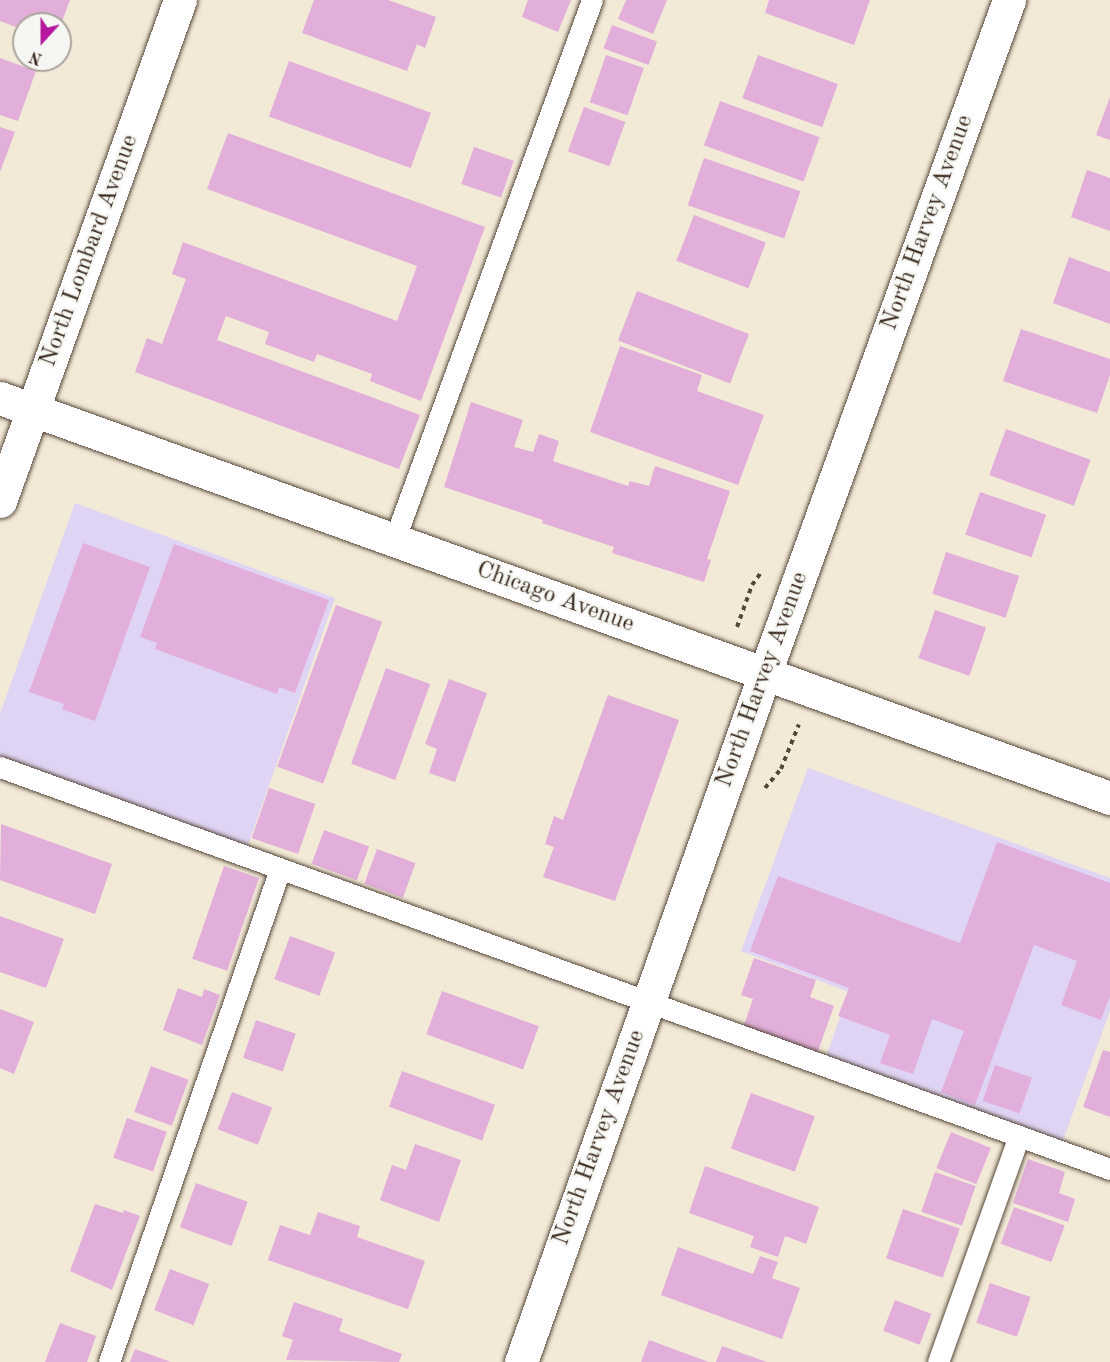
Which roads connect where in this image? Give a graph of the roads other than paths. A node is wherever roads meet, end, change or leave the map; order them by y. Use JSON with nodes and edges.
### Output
{"nodes":[{"id":1,"x":180,"y":0,"type":"edge"},
{"id":2,"x":592,"y":0,"type":"edge"},
{"id":3,"x":1009,"y":0,"type":"edge"},
{"id":4,"x":0,"y":398,"type":"edge"},
{"id":5,"x":33,"y":410,"type":"junction"},
{"id":6,"x":0,"y":501,"type":"edge"},
{"id":7,"x":394,"y":541,"type":"junction"},
{"id":8,"x":765,"y":674,"type":"junction"},
{"id":9,"x":0,"y":768,"type":"edge"},
{"id":10,"x":1110,"y":798,"type":"edge"},
{"id":11,"x":280,"y":869,"type":"junction"},
{"id":12,"x":649,"y":1002,"type":"junction"},
{"id":13,"x":1019,"y":1137,"type":"junction"},
{"id":14,"x":1110,"y":1169,"type":"edge"},
{"id":15,"x":109,"y":1362,"type":"edge"},
{"id":16,"x":521,"y":1362,"type":"edge"},
{"id":17,"x":938,"y":1362,"type":"edge"}],
"edges":[{"from":1,"to":5,"type":"street","name":"North Lombard Avenue"},
{"from":2,"to":7,"type":"lane"},
{"from":3,"to":8,"type":"street","name":"North Harvey Avenue"},
{"from":4,"to":5,"type":"street","name":"Chicago Avenue"},
{"from":5,"to":6,"type":"street","name":"North Lombard Avenue"},
{"from":5,"to":7,"type":"street","name":"Chicago Avenue"},
{"from":7,"to":8,"type":"street","name":"Chicago Avenue"},
{"from":8,"to":10,"type":"street","name":"Chicago Avenue"},
{"from":8,"to":12,"type":"street","name":"North Harvey Avenue"},
{"from":9,"to":11,"type":"lane"},
{"from":11,"to":12,"type":"lane"},
{"from":11,"to":15,"type":"lane"},
{"from":12,"to":13,"type":"lane"},
{"from":12,"to":16,"type":"street","name":"North Harvey Avenue"},
{"from":13,"to":14,"type":"lane"},
{"from":13,"to":17,"type":"lane"}]}
